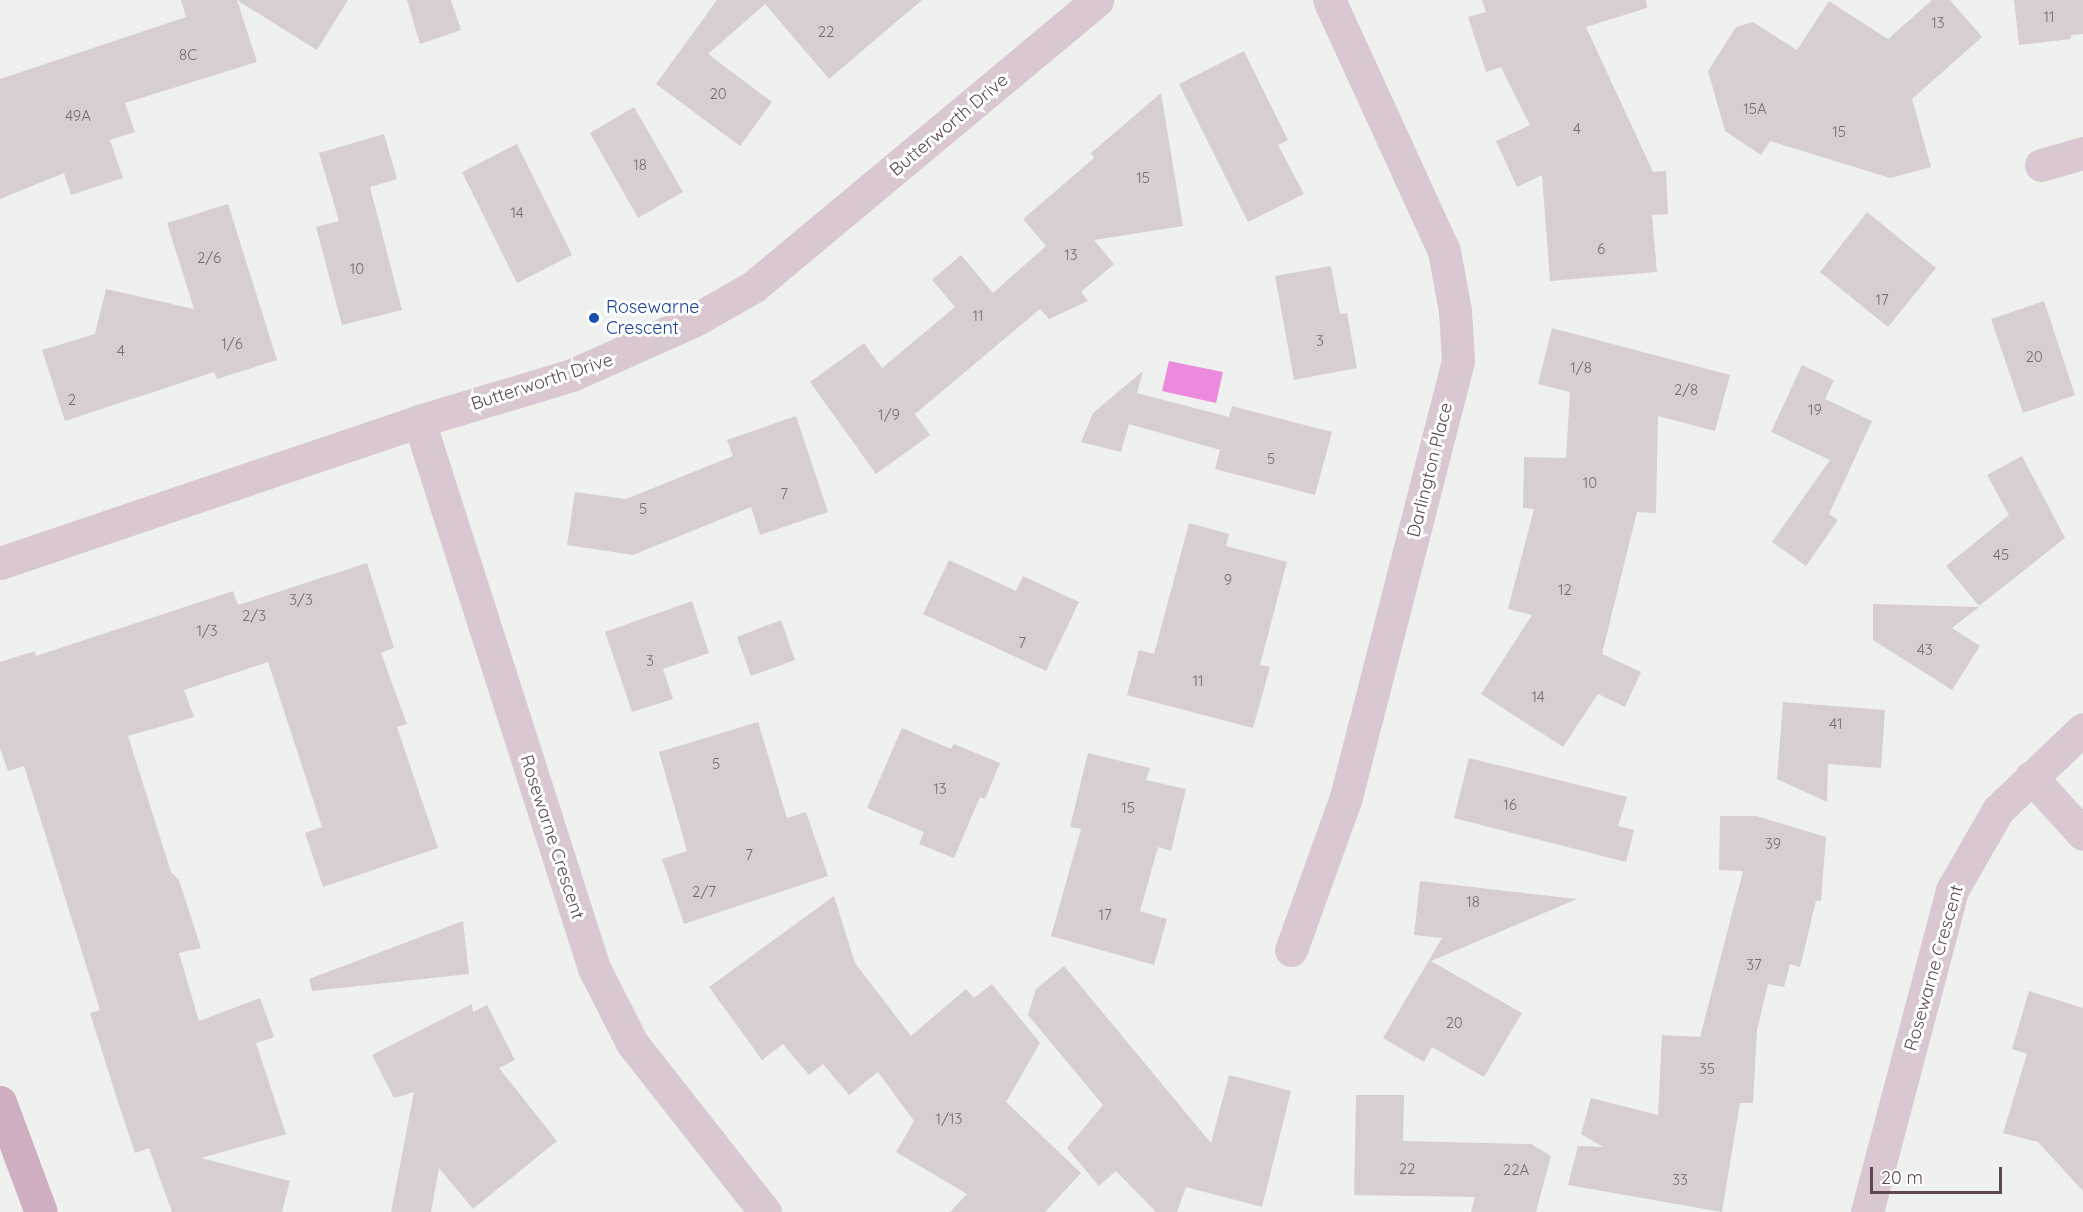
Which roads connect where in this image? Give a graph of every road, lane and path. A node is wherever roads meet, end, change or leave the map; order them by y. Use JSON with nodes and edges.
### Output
{"nodes":[{"id":1,"x":1097,"y":0,"type":"edge"},
{"id":2,"x":1329,"y":0,"type":"edge"},
{"id":3,"x":2083,"y":153,"type":"edge"},
{"id":4,"x":2041,"y":165,"type":"dead end"},
{"id":5,"x":419,"y":421,"type":"junction"},
{"id":6,"x":0,"y":563,"type":"edge"},
{"id":7,"x":2083,"y":729,"type":"edge"},
{"id":8,"x":2031,"y":777,"type":"junction"},
{"id":9,"x":2083,"y":834,"type":"edge"},
{"id":10,"x":1291,"y":950,"type":"dead end"},
{"id":11,"x":0,"y":1102,"type":"edge"},
{"id":12,"x":41,"y":1212,"type":"edge"},
{"id":13,"x":765,"y":1212,"type":"edge"},
{"id":14,"x":1867,"y":1212,"type":"edge"}],
"edges":[{"from":1,"to":5,"type":"street","name":"Butterworth Drive"},
{"from":2,"to":10,"type":"street","name":"Darlington Place"},
{"from":3,"to":4,"type":"street"},
{"from":5,"to":6,"type":"street","name":"Butterworth Drive"},
{"from":5,"to":13,"type":"street","name":"Rosewarne Crescent"},
{"from":7,"to":8,"type":"street","name":"Rosewarne Crescent"},
{"from":8,"to":9,"type":"street"},
{"from":8,"to":14,"type":"street","name":"Rosewarne Crescent"},
{"from":11,"to":12,"type":"main road"}]}
